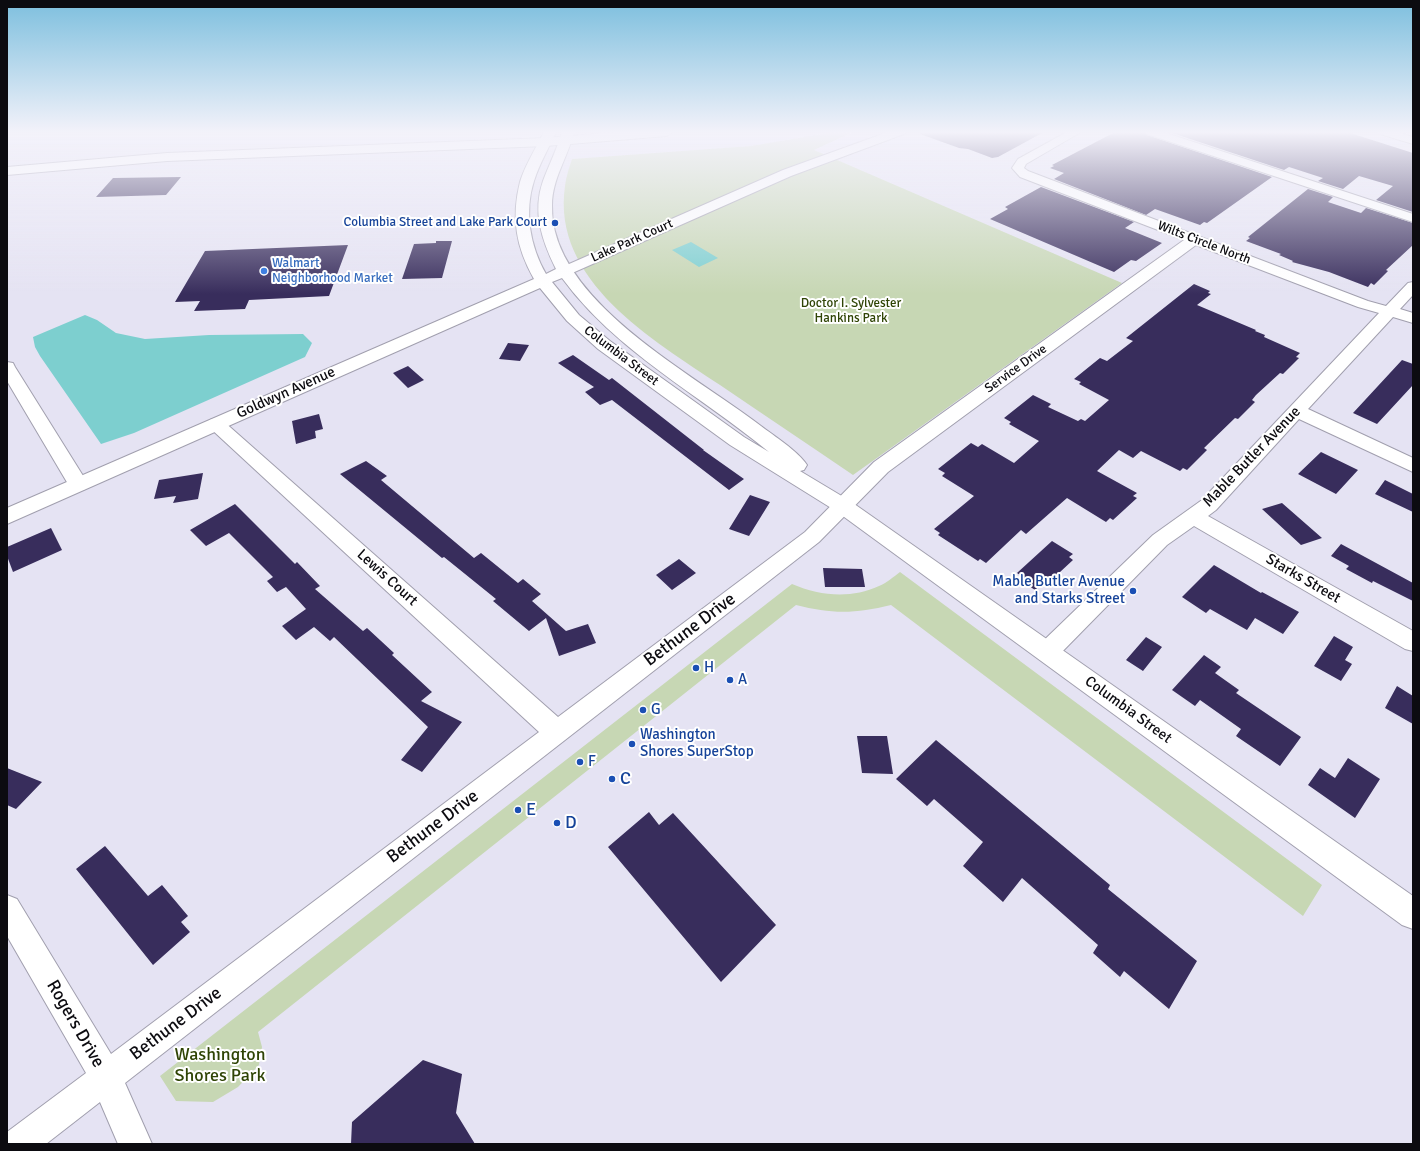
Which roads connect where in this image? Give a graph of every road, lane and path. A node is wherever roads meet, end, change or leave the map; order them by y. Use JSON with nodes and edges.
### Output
{"nodes":[{"id":1,"x":526,"y":186,"type":"edge"},
{"id":2,"x":549,"y":186,"type":"edge"},
{"id":3,"x":758,"y":186,"type":"edge"},
{"id":4,"x":1055,"y":186,"type":"edge"},
{"id":5,"x":1314,"y":186,"type":"edge"},
{"id":6,"x":1413,"y":218,"type":"edge"},
{"id":7,"x":1195,"y":239,"type":"junction"},
{"id":8,"x":565,"y":271,"type":"junction"},
{"id":9,"x":542,"y":280,"type":"junction"},
{"id":10,"x":1413,"y":286,"type":"edge"},
{"id":11,"x":1389,"y":312,"type":"junction"},
{"id":12,"x":1413,"y":318,"type":"edge"},
{"id":13,"x":7,"y":367,"type":"edge"},
{"id":14,"x":1297,"y":411,"type":"junction"},
{"id":15,"x":216,"y":424,"type":"junction"},
{"id":16,"x":1413,"y":466,"type":"edge"},
{"id":17,"x":78,"y":484,"type":"junction"},
{"id":18,"x":843,"y":506,"type":"junction"},
{"id":19,"x":7,"y":516,"type":"edge"},
{"id":20,"x":1192,"y":516,"type":"junction"},
{"id":21,"x":1413,"y":642,"type":"edge"},
{"id":22,"x":1047,"y":652,"type":"junction"},
{"id":23,"x":557,"y":732,"type":"junction"},
{"id":24,"x":7,"y":908,"type":"edge"},
{"id":25,"x":1413,"y":914,"type":"edge"},
{"id":26,"x":106,"y":1077,"type":"junction"},
{"id":27,"x":19,"y":1144,"type":"edge"},
{"id":28,"x":135,"y":1144,"type":"edge"}],
"edges":[{"from":1,"to":9,"type":"street","name":"Columbia Street"},
{"from":2,"to":8,"type":"street","name":"Columbia Street"},
{"from":3,"to":8,"type":"street","name":"Lake Park Court"},
{"from":4,"to":7,"type":"street","name":"Wilts Circle North"},
{"from":5,"to":6,"type":"street"},
{"from":7,"to":11,"type":"street","name":"Wilts Circle North"},
{"from":7,"to":18,"type":"street","name":"Service Drive"},
{"from":8,"to":9,"type":"street","name":"Goldwyn Avenue"},
{"from":8,"to":18,"type":"street","name":"Columbia Street"},
{"from":9,"to":15,"type":"street","name":"Goldwyn Avenue"},
{"from":9,"to":18,"type":"street","name":"Columbia Street"},
{"from":10,"to":11,"type":"street","name":"Mable Butler Avenue"},
{"from":11,"to":12,"type":"street","name":"Wilts Circle North"},
{"from":11,"to":14,"type":"street","name":"Mable Butler Avenue"},
{"from":13,"to":17,"type":"street"},
{"from":14,"to":16,"type":"street"},
{"from":14,"to":20,"type":"street","name":"Mable Butler Avenue"},
{"from":15,"to":17,"type":"street","name":"Goldwyn Avenue"},
{"from":15,"to":23,"type":"street","name":"Lewis Court"},
{"from":17,"to":19,"type":"street","name":"Goldwyn Avenue"},
{"from":18,"to":22,"type":"street","name":"Columbia Street"},
{"from":18,"to":23,"type":"street","name":"Bethune Drive"},
{"from":20,"to":21,"type":"street","name":"Starks Street"},
{"from":20,"to":22,"type":"street","name":"Mable Butler Avenue"},
{"from":22,"to":25,"type":"street","name":"Columbia Street"},
{"from":23,"to":26,"type":"street","name":"Bethune Drive"},
{"from":24,"to":26,"type":"street","name":"Rogers Drive"},
{"from":26,"to":27,"type":"street","name":"Bethune Drive"},
{"from":26,"to":28,"type":"street","name":"Rogers Drive"}]}
